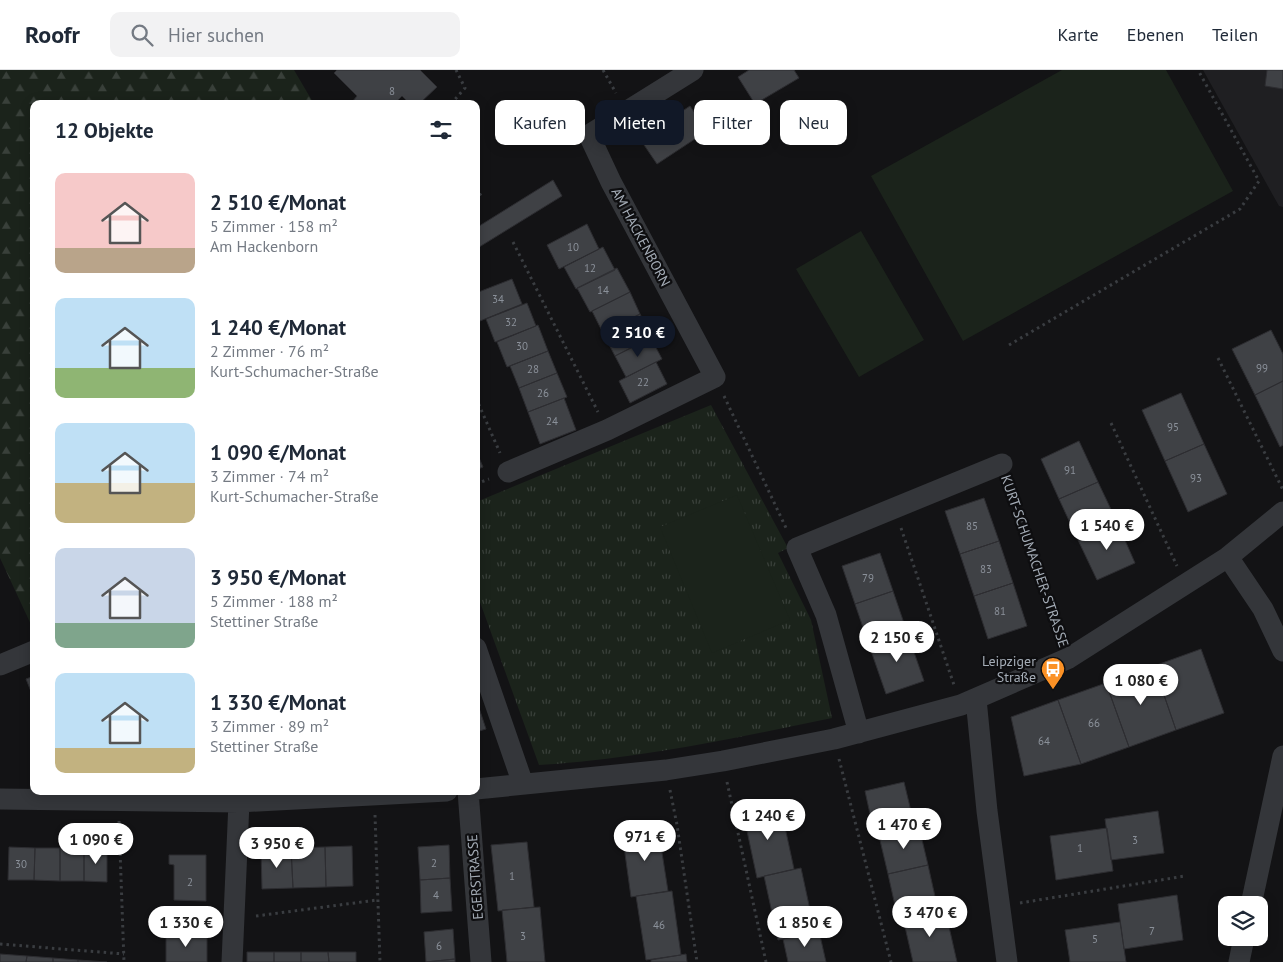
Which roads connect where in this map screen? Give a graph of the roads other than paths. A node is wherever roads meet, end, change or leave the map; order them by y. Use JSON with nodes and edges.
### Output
{"nodes":[{"id":1,"x":693,"y":70,"type":"edge"},
{"id":2,"x":1002,"y":464,"type":"road end"},
{"id":3,"x":508,"y":472,"type":"road end"},
{"id":4,"x":1283,"y":512,"type":"edge"},
{"id":5,"x":1228,"y":557,"type":"junction"},
{"id":6,"x":1283,"y":650,"type":"edge"},
{"id":7,"x":30,"y":653,"type":"edge"},
{"id":8,"x":480,"y":659,"type":"edge"},
{"id":9,"x":0,"y":664,"type":"edge"},
{"id":10,"x":968,"y":702,"type":"junction"},
{"id":11,"x":859,"y":733,"type":"junction"},
{"id":12,"x":1283,"y":756,"type":"edge"},
{"id":13,"x":524,"y":784,"type":"junction"},
{"id":14,"x":480,"y":789,"type":"edge"},
{"id":15,"x":374,"y":795,"type":"edge"},
{"id":16,"x":468,"y":795,"type":"edge"},
{"id":17,"x":0,"y":799,"type":"edge"},
{"id":18,"x":239,"y":802,"type":"junction"},
{"id":19,"x":1253,"y":896,"type":"edge"},
{"id":20,"x":1242,"y":946,"type":"edge"},
{"id":21,"x":232,"y":962,"type":"edge"},
{"id":22,"x":481,"y":962,"type":"edge"},
{"id":23,"x":1007,"y":962,"type":"edge"},
{"id":24,"x":1239,"y":962,"type":"edge"}],
"edges":[{"from":1,"to":3,"type":"street","name":"AM HACKENBORN"},
{"from":2,"to":11,"type":"street"},
{"from":4,"to":5,"type":"street","name":"KURT-SCHUMACHER-STRASSE"},
{"from":5,"to":6,"type":"street"},
{"from":5,"to":10,"type":"street","name":"KURT-SCHUMACHER-STRASSE"},
{"from":7,"to":9,"type":"street"},
{"from":8,"to":13,"type":"street"},
{"from":10,"to":11,"type":"street","name":"KURT-SCHUMACHER-STRASSE"},
{"from":10,"to":23,"type":"street"},
{"from":11,"to":13,"type":"street","name":"KURT-SCHUMACHER-STRASSE"},
{"from":12,"to":19,"type":"street"},
{"from":13,"to":14,"type":"street","name":"KURT-SCHUMACHER-STRASSE"},
{"from":15,"to":18,"type":"street"},
{"from":16,"to":22,"type":"street","name":"EGERSTRASSE"},
{"from":17,"to":18,"type":"street"},
{"from":18,"to":21,"type":"street"},
{"from":20,"to":24,"type":"street"}]}
